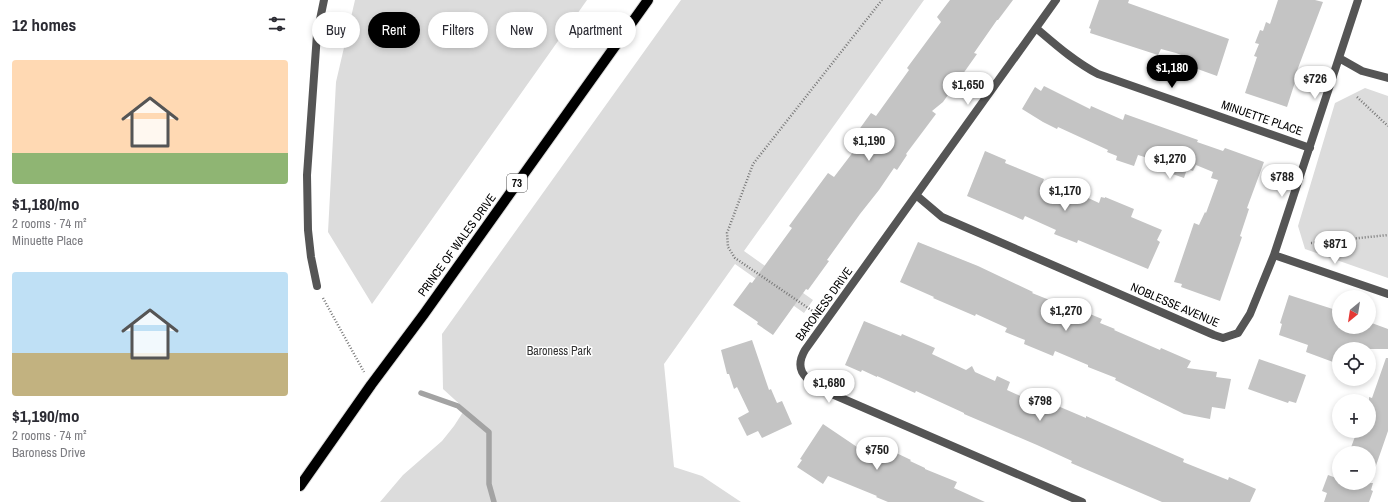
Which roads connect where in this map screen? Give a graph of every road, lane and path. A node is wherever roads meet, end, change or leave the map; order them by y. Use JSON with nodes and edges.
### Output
{"nodes":[{"id":1,"x":324,"y":0,"type":"edge"},
{"id":2,"x":648,"y":0,"type":"edge"},
{"id":3,"x":882,"y":0,"type":"edge"},
{"id":4,"x":1056,"y":0,"type":"edge"},
{"id":5,"x":1358,"y":0,"type":"edge"},
{"id":6,"x":1036,"y":28,"type":"junction"},
{"id":7,"x":1339,"y":58,"type":"junction"},
{"id":8,"x":1388,"y":78,"type":"edge"},
{"id":9,"x":1357,"y":97,"type":"dead end"},
{"id":10,"x":1388,"y":126,"type":"edge"},
{"id":11,"x":1310,"y":148,"type":"junction"},
{"id":12,"x":916,"y":195,"type":"junction"},
{"id":13,"x":1388,"y":235,"type":"edge"},
{"id":14,"x":1311,"y":243,"type":"dead end"},
{"id":15,"x":1274,"y":255,"type":"junction"},
{"id":16,"x":317,"y":286,"type":"joint"},
{"id":17,"x":1388,"y":294,"type":"edge"},
{"id":18,"x":826,"y":321,"type":"junction"},
{"id":19,"x":371,"y":385,"type":"junction"},
{"id":20,"x":300,"y":486,"type":"edge"},
{"id":21,"x":1082,"y":502,"type":"edge"}],
"edges":[{"from":1,"to":16,"type":"street"},
{"from":2,"to":19,"type":"main road","name":"PRINCE OF WALES DRIVE","number":"73"},
{"from":3,"to":18,"type":"path"},
{"from":4,"to":6,"type":"street","name":"BARONESS DRIVE"},
{"from":5,"to":7,"type":"street","name":"NOBLESSE AVENUE"},
{"from":6,"to":11,"type":"street","name":"MINUETTE PLACE"},
{"from":6,"to":12,"type":"street","name":"BARONESS DRIVE"},
{"from":7,"to":8,"type":"street"},
{"from":7,"to":11,"type":"street","name":"NOBLESSE AVENUE"},
{"from":9,"to":10,"type":"path"},
{"from":11,"to":15,"type":"street","name":"NOBLESSE AVENUE"},
{"from":12,"to":15,"type":"street","name":"NOBLESSE AVENUE"},
{"from":12,"to":18,"type":"street","name":"BARONESS DRIVE"},
{"from":13,"to":14,"type":"path"},
{"from":15,"to":17,"type":"street"},
{"from":16,"to":19,"type":"path"},
{"from":18,"to":21,"type":"street","name":"BARONESS DRIVE"},
{"from":19,"to":20,"type":"main road","name":"PRINCE OF WALES DRIVE","number":"73"}]}
